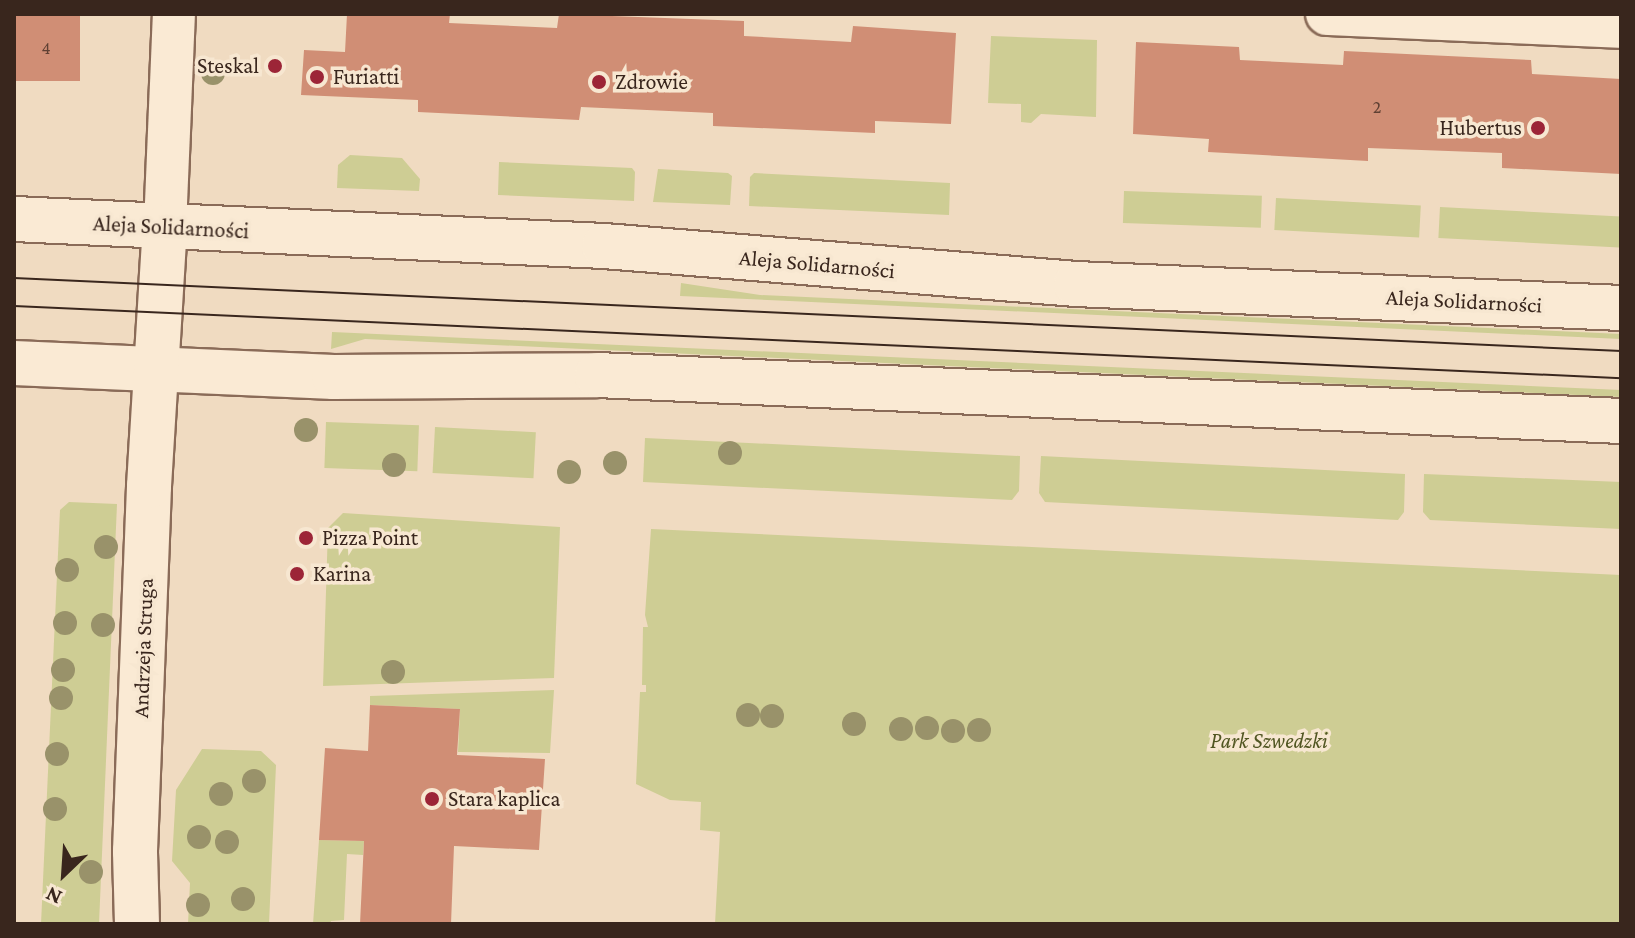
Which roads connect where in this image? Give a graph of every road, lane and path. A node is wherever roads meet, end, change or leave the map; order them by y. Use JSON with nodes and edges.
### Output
{"nodes":[{"id":1,"x":174,"y":14,"type":"edge"},
{"id":2,"x":1327,"y":14,"type":"edge"},
{"id":3,"x":1621,"y":27,"type":"edge"},
{"id":4,"x":14,"y":219,"type":"edge"},
{"id":5,"x":165,"y":227,"type":"junction"},
{"id":6,"x":1621,"y":308,"type":"edge"},
{"id":7,"x":14,"y":363,"type":"edge"},
{"id":8,"x":157,"y":372,"type":"junction"},
{"id":9,"x":1621,"y":421,"type":"edge"},
{"id":10,"x":137,"y":924,"type":"edge"}],
"edges":[{"from":1,"to":5,"type":"street"},
{"from":2,"to":3,"type":"street"},
{"from":4,"to":5,"type":"street","name":"Aleja Solidarności"},
{"from":5,"to":6,"type":"street","name":"Aleja Solidarności"},
{"from":5,"to":8,"type":"street","name":"Andrzeja Struga"},
{"from":7,"to":8,"type":"street"},
{"from":8,"to":9,"type":"street"},
{"from":8,"to":10,"type":"street","name":"Andrzeja Struga"}]}
